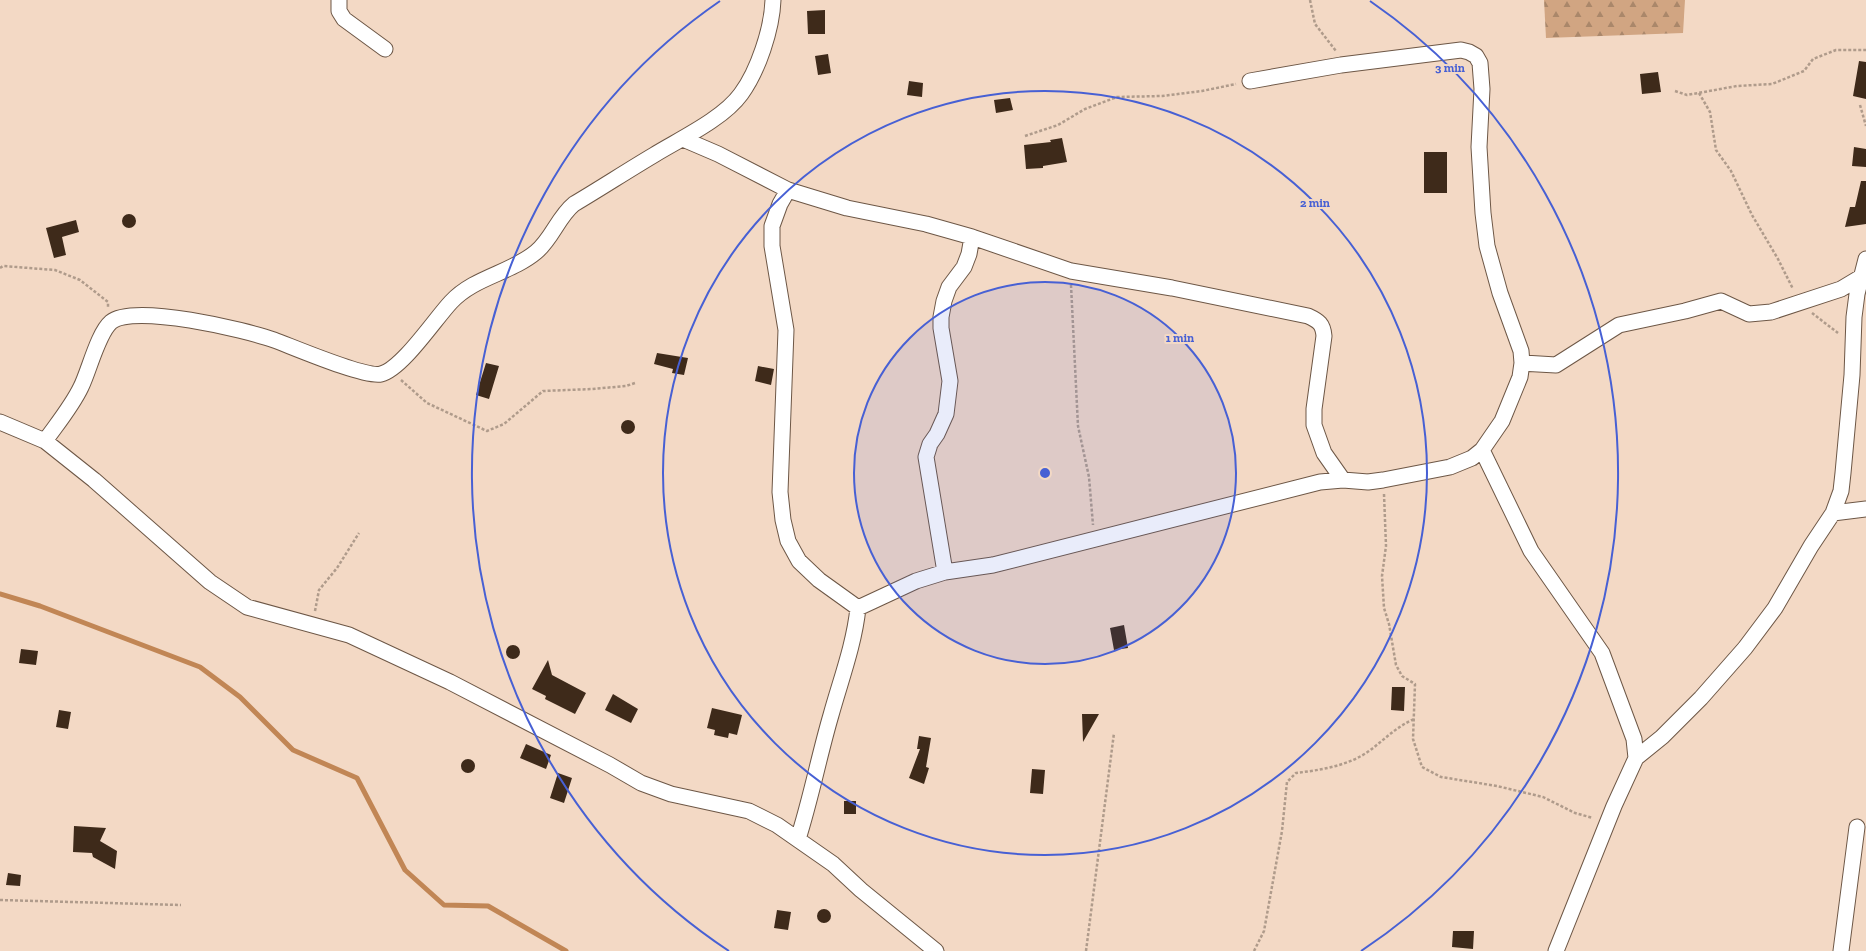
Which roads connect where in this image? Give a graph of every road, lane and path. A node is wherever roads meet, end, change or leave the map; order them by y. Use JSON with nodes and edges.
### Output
{"nodes":[{"id":1,"x":339,"y":0,"type":"edge"},
{"id":2,"x":773,"y":0,"type":"edge"},
{"id":3,"x":1310,"y":0,"type":"edge"},
{"id":4,"x":385,"y":49,"type":"dead end"},
{"id":5,"x":1866,"y":50,"type":"edge"},
{"id":6,"x":1340,"y":65,"type":"junction"},
{"id":7,"x":1250,"y":81,"type":"joint"},
{"id":8,"x":1675,"y":91,"type":"dead end"},
{"id":9,"x":1699,"y":93,"type":"junction"},
{"id":10,"x":1860,"y":105,"type":"dead end"},
{"id":11,"x":1866,"y":126,"type":"edge"},
{"id":12,"x":1025,"y":136,"type":"dead end"},
{"id":13,"x":684,"y":139,"type":"junction"},
{"id":14,"x":788,"y":190,"type":"junction"},
{"id":15,"x":972,"y":237,"type":"junction"},
{"id":16,"x":1866,"y":259,"type":"edge"},
{"id":17,"x":0,"y":268,"type":"edge"},
{"id":18,"x":1071,"y":270,"type":"junction"},
{"id":19,"x":1861,"y":277,"type":"junction"},
{"id":20,"x":1800,"y":302,"type":"junction"},
{"id":21,"x":109,"y":324,"type":"junction"},
{"id":22,"x":1852,"y":345,"type":"junction"},
{"id":23,"x":1522,"y":362,"type":"junction"},
{"id":24,"x":391,"y":370,"type":"junction"},
{"id":25,"x":635,"y":383,"type":"dead end"},
{"id":26,"x":0,"y":422,"type":"edge"},
{"id":27,"x":45,"y":441,"type":"junction"},
{"id":28,"x":1482,"y":450,"type":"junction"},
{"id":29,"x":1343,"y":480,"type":"junction"},
{"id":30,"x":1384,"y":480,"type":"junction"},
{"id":31,"x":1866,"y":509,"type":"edge"},
{"id":32,"x":1833,"y":513,"type":"junction"},
{"id":33,"x":359,"y":533,"type":"dead end"},
{"id":34,"x":1094,"y":539,"type":"junction"},
{"id":35,"x":945,"y":572,"type":"junction"},
{"id":36,"x":858,"y":608,"type":"junction"},
{"id":37,"x":312,"y":625,"type":"junction"},
{"id":38,"x":1414,"y":719,"type":"junction"},
{"id":39,"x":1114,"y":733,"type":"dead end"},
{"id":40,"x":1636,"y":758,"type":"junction"},
{"id":41,"x":1607,"y":822,"type":"junction"},
{"id":42,"x":1858,"y":827,"type":"dead end"},
{"id":43,"x":798,"y":839,"type":"junction"},
{"id":44,"x":0,"y":900,"type":"edge"},
{"id":45,"x":181,"y":905,"type":"dead end"},
{"id":46,"x":936,"y":951,"type":"edge"},
{"id":47,"x":1086,"y":951,"type":"edge"},
{"id":48,"x":1254,"y":951,"type":"edge"},
{"id":49,"x":1556,"y":951,"type":"edge"},
{"id":50,"x":1841,"y":951,"type":"edge"}],
"edges":[{"from":1,"to":4,"type":"street"},
{"from":2,"to":13,"type":"street"},
{"from":3,"to":6,"type":"path"},
{"from":5,"to":9,"type":"path"},
{"from":6,"to":7,"type":"street"},
{"from":6,"to":23,"type":"street"},
{"from":7,"to":12,"type":"path"},
{"from":8,"to":9,"type":"path"},
{"from":9,"to":20,"type":"path"},
{"from":10,"to":11,"type":"path"},
{"from":13,"to":14,"type":"street"},
{"from":13,"to":24,"type":"street"},
{"from":14,"to":15,"type":"street"},
{"from":14,"to":36,"type":"street"},
{"from":15,"to":18,"type":"street"},
{"from":15,"to":35,"type":"street"},
{"from":16,"to":19,"type":"street"},
{"from":17,"to":21,"type":"path"},
{"from":18,"to":29,"type":"street"},
{"from":18,"to":34,"type":"path"},
{"from":19,"to":20,"type":"street"},
{"from":19,"to":22,"type":"street"},
{"from":20,"to":22,"type":"path"},
{"from":20,"to":23,"type":"street"},
{"from":21,"to":24,"type":"street"},
{"from":21,"to":27,"type":"street"},
{"from":22,"to":32,"type":"street"},
{"from":23,"to":28,"type":"street"},
{"from":24,"to":25,"type":"path"},
{"from":26,"to":27,"type":"street"},
{"from":27,"to":37,"type":"street"},
{"from":28,"to":30,"type":"street"},
{"from":28,"to":40,"type":"street"},
{"from":29,"to":30,"type":"street"},
{"from":29,"to":34,"type":"street"},
{"from":30,"to":38,"type":"path"},
{"from":31,"to":32,"type":"street"},
{"from":32,"to":40,"type":"street"},
{"from":33,"to":37,"type":"path"},
{"from":34,"to":35,"type":"street"},
{"from":35,"to":36,"type":"street"},
{"from":36,"to":43,"type":"street"},
{"from":37,"to":43,"type":"street"},
{"from":38,"to":41,"type":"path"},
{"from":38,"to":48,"type":"path"},
{"from":39,"to":47,"type":"path"},
{"from":40,"to":41,"type":"street"},
{"from":41,"to":49,"type":"street"},
{"from":42,"to":50,"type":"street"},
{"from":43,"to":46,"type":"street"},
{"from":44,"to":45,"type":"path"}]}
